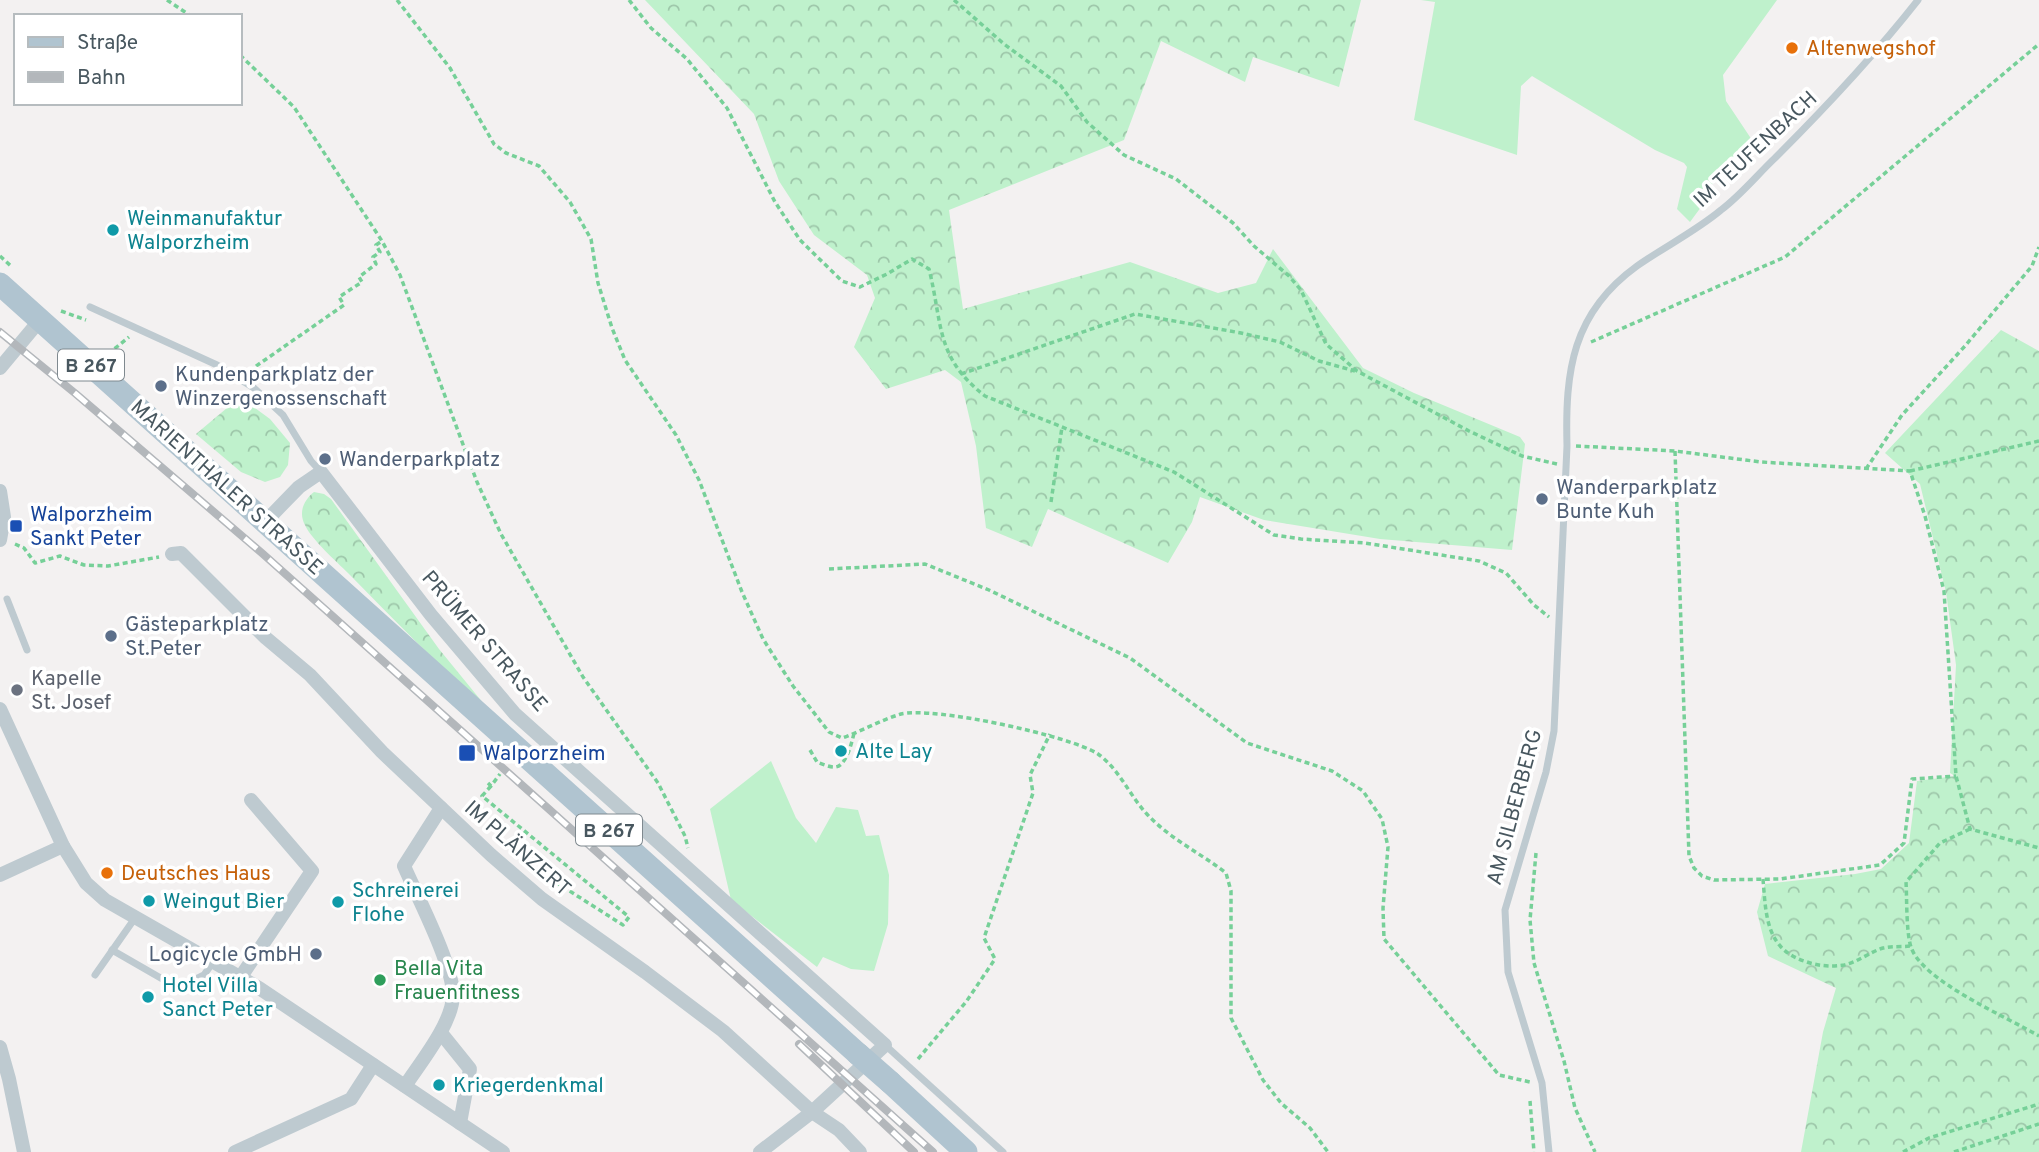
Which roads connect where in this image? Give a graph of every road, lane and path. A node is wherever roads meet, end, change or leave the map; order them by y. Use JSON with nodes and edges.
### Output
{"nodes":[{"id":1,"x":167,"y":0,"type":"edge"},
{"id":2,"x":397,"y":0,"type":"edge"},
{"id":3,"x":629,"y":0,"type":"edge"},
{"id":4,"x":954,"y":0,"type":"edge"},
{"id":5,"x":1918,"y":0,"type":"edge"},
{"id":6,"x":188,"y":14,"type":"edge"},
{"id":7,"x":2039,"y":44,"type":"edge"},
{"id":8,"x":242,"y":57,"type":"edge"},
{"id":9,"x":382,"y":241,"type":"junction"},
{"id":10,"x":2039,"y":247,"type":"edge"},
{"id":11,"x":0,"y":284,"type":"edge"},
{"id":12,"x":90,"y":307,"type":"dead end"},
{"id":13,"x":40,"y":320,"type":"junction"},
{"id":14,"x":130,"y":336,"type":"dead end"},
{"id":15,"x":1576,"y":344,"type":"junction"},
{"id":16,"x":107,"y":355,"type":"dead end"},
{"id":17,"x":0,"y":368,"type":"edge"},
{"id":18,"x":1357,"y":371,"type":"junction"},
{"id":19,"x":960,"y":374,"type":"junction"},
{"id":20,"x":239,"y":379,"type":"junction"},
{"id":21,"x":1062,"y":427,"type":"junction"},
{"id":22,"x":2039,"y":441,"type":"edge"},
{"id":23,"x":1567,"y":446,"type":"junction"},
{"id":24,"x":1675,"y":451,"type":"junction"},
{"id":25,"x":1566,"y":465,"type":"junction"},
{"id":26,"x":1866,"y":470,"type":"junction"},
{"id":27,"x":1910,"y":471,"type":"junction"},
{"id":28,"x":321,"y":472,"type":"junction"},
{"id":29,"x":1,"y":499,"type":"edge"},
{"id":30,"x":1051,"y":502,"type":"dead end"},
{"id":31,"x":265,"y":522,"type":"junction"},
{"id":32,"x":0,"y":539,"type":"edge"},
{"id":33,"x":172,"y":554,"type":"joint"},
{"id":34,"x":829,"y":569,"type":"dead end"},
{"id":35,"x":7,"y":599,"type":"dead end"},
{"id":36,"x":1558,"y":619,"type":"junction"},
{"id":37,"x":27,"y":650,"type":"dead end"},
{"id":38,"x":0,"y":709,"type":"edge"},
{"id":39,"x":854,"y":733,"type":"junction"},
{"id":40,"x":1050,"y":734,"type":"junction"},
{"id":41,"x":810,"y":750,"type":"dead end"},
{"id":42,"x":500,"y":774,"type":"dead end"},
{"id":43,"x":1956,"y":776,"type":"junction"},
{"id":44,"x":251,"y":800,"type":"dead end"},
{"id":45,"x":441,"y":808,"type":"junction"},
{"id":46,"x":1970,"y":828,"type":"junction"},
{"id":47,"x":1537,"y":843,"type":"dead end"},
{"id":48,"x":62,"y":846,"type":"junction"},
{"id":49,"x":2039,"y":848,"type":"edge"},
{"id":50,"x":522,"y":860,"type":"dead end"},
{"id":51,"x":692,"y":871,"type":"junction"},
{"id":52,"x":0,"y":875,"type":"edge"},
{"id":53,"x":1763,"y":879,"type":"junction"},
{"id":54,"x":135,"y":918,"type":"junction"},
{"id":55,"x":1910,"y":946,"type":"junction"},
{"id":56,"x":112,"y":950,"type":"junction"},
{"id":57,"x":213,"y":962,"type":"junction"},
{"id":58,"x":95,"y":975,"type":"dead end"},
{"id":59,"x":240,"y":978,"type":"junction"},
{"id":60,"x":441,"y":1033,"type":"junction"},
{"id":61,"x":2039,"y":1036,"type":"edge"},
{"id":62,"x":885,"y":1045,"type":"junction"},
{"id":63,"x":0,"y":1047,"type":"edge"},
{"id":64,"x":373,"y":1065,"type":"junction"},
{"id":65,"x":910,"y":1068,"type":"junction"},
{"id":66,"x":1530,"y":1082,"type":"junction"},
{"id":67,"x":1542,"y":1083,"type":"junction"},
{"id":68,"x":405,"y":1086,"type":"junction"},
{"id":69,"x":2039,"y":1104,"type":"edge"},
{"id":70,"x":812,"y":1112,"type":"junction"},
{"id":71,"x":460,"y":1123,"type":"junction"},
{"id":72,"x":2039,"y":1124,"type":"edge"},
{"id":73,"x":24,"y":1152,"type":"edge"},
{"id":74,"x":235,"y":1152,"type":"edge"},
{"id":75,"x":503,"y":1152,"type":"edge"},
{"id":76,"x":760,"y":1152,"type":"edge"},
{"id":77,"x":860,"y":1152,"type":"edge"},
{"id":78,"x":966,"y":1152,"type":"edge"},
{"id":79,"x":1003,"y":1152,"type":"edge"},
{"id":80,"x":1328,"y":1152,"type":"edge"},
{"id":81,"x":1534,"y":1152,"type":"edge"},
{"id":82,"x":1549,"y":1152,"type":"edge"},
{"id":83,"x":1595,"y":1152,"type":"edge"},
{"id":84,"x":1903,"y":1152,"type":"edge"},
{"id":85,"x":1954,"y":1152,"type":"edge"}],
"edges":[{"from":1,"to":6,"type":"path"},
{"from":2,"to":39,"type":"path"},
{"from":3,"to":19,"type":"path"},
{"from":4,"to":18,"type":"path"},
{"from":5,"to":15,"type":"lane","name":"IM TEUFENBACH"},
{"from":7,"to":15,"type":"path"},
{"from":8,"to":9,"type":"path"},
{"from":9,"to":20,"type":"path"},
{"from":9,"to":51,"type":"path"},
{"from":10,"to":26,"type":"path"},
{"from":11,"to":13,"type":"main road","name":"MARIENTHALER STRASSE","number":"B 267"},
{"from":12,"to":20,"type":"lane","name":"PRÜMER STRASSE"},
{"from":13,"to":17,"type":"street"},
{"from":13,"to":31,"type":"main road","name":"MARIENTHALER STRASSE","number":"B 267"},
{"from":14,"to":16,"type":"path"},
{"from":15,"to":23,"type":"lane","name":"IM TEUFENBACH"},
{"from":18,"to":19,"type":"path"},
{"from":18,"to":25,"type":"path"},
{"from":19,"to":21,"type":"path"},
{"from":20,"to":28,"type":"lane","name":"PRÜMER STRASSE"},
{"from":21,"to":30,"type":"path"},
{"from":21,"to":36,"type":"path"},
{"from":22,"to":27,"type":"path"},
{"from":23,"to":24,"type":"path"},
{"from":23,"to":25,"type":"lane","name":"IM TEUFENBACH"},
{"from":24,"to":26,"type":"path"},
{"from":24,"to":53,"type":"path"},
{"from":25,"to":36,"type":"lane","name":"AM SILBERBERG"},
{"from":26,"to":27,"type":"path"},
{"from":27,"to":43,"type":"path"},
{"from":28,"to":31,"type":"street"},
{"from":28,"to":51,"type":"street","name":"PRÜMER STRASSE"},
{"from":29,"to":32,"type":"street"},
{"from":31,"to":78,"type":"main road","name":"MARIENTHALER STRASSE","number":"B 267","bridge":true},
{"from":32,"to":33,"type":"path"},
{"from":33,"to":45,"type":"street","name":"IM PLÄNZERT"},
{"from":34,"to":66,"type":"path"},
{"from":35,"to":37,"type":"lane"},
{"from":36,"to":67,"type":"lane","name":"AM SILBERBERG"},
{"from":38,"to":48,"type":"street"},
{"from":39,"to":40,"type":"path"},
{"from":39,"to":41,"type":"path"},
{"from":40,"to":65,"type":"path"},
{"from":40,"to":80,"type":"path"},
{"from":42,"to":50,"type":"path"},
{"from":43,"to":46,"type":"path"},
{"from":43,"to":53,"type":"path"},
{"from":44,"to":59,"type":"street"},
{"from":45,"to":60,"type":"street"},
{"from":45,"to":70,"type":"street","name":"IM PLÄNZERT"},
{"from":46,"to":49,"type":"path"},
{"from":46,"to":55,"type":"path"},
{"from":47,"to":83,"type":"path"},
{"from":48,"to":52,"type":"street"},
{"from":48,"to":54,"type":"street"},
{"from":51,"to":62,"type":"street","name":"PRÜMER STRASSE"},
{"from":53,"to":55,"type":"path"},
{"from":54,"to":56,"type":"lane"},
{"from":54,"to":57,"type":"street"},
{"from":55,"to":61,"type":"path"},
{"from":56,"to":57,"type":"lane"},
{"from":56,"to":58,"type":"lane"},
{"from":57,"to":59,"type":"street"},
{"from":59,"to":64,"type":"street"},
{"from":60,"to":68,"type":"street"},
{"from":60,"to":71,"type":"street"},
{"from":62,"to":65,"type":"lane"},
{"from":62,"to":70,"type":"street"},
{"from":63,"to":73,"type":"street"},
{"from":64,"to":68,"type":"street"},
{"from":64,"to":74,"type":"street"},
{"from":65,"to":79,"type":"lane"},
{"from":66,"to":67,"type":"path"},
{"from":66,"to":81,"type":"path"},
{"from":67,"to":82,"type":"lane","name":"AM SILBERBERG"},
{"from":68,"to":71,"type":"street"},
{"from":69,"to":84,"type":"path"},
{"from":70,"to":76,"type":"street"},
{"from":70,"to":77,"type":"street","name":"IM PLÄNZERT"},
{"from":71,"to":75,"type":"street"},
{"from":72,"to":85,"type":"path"}]}
